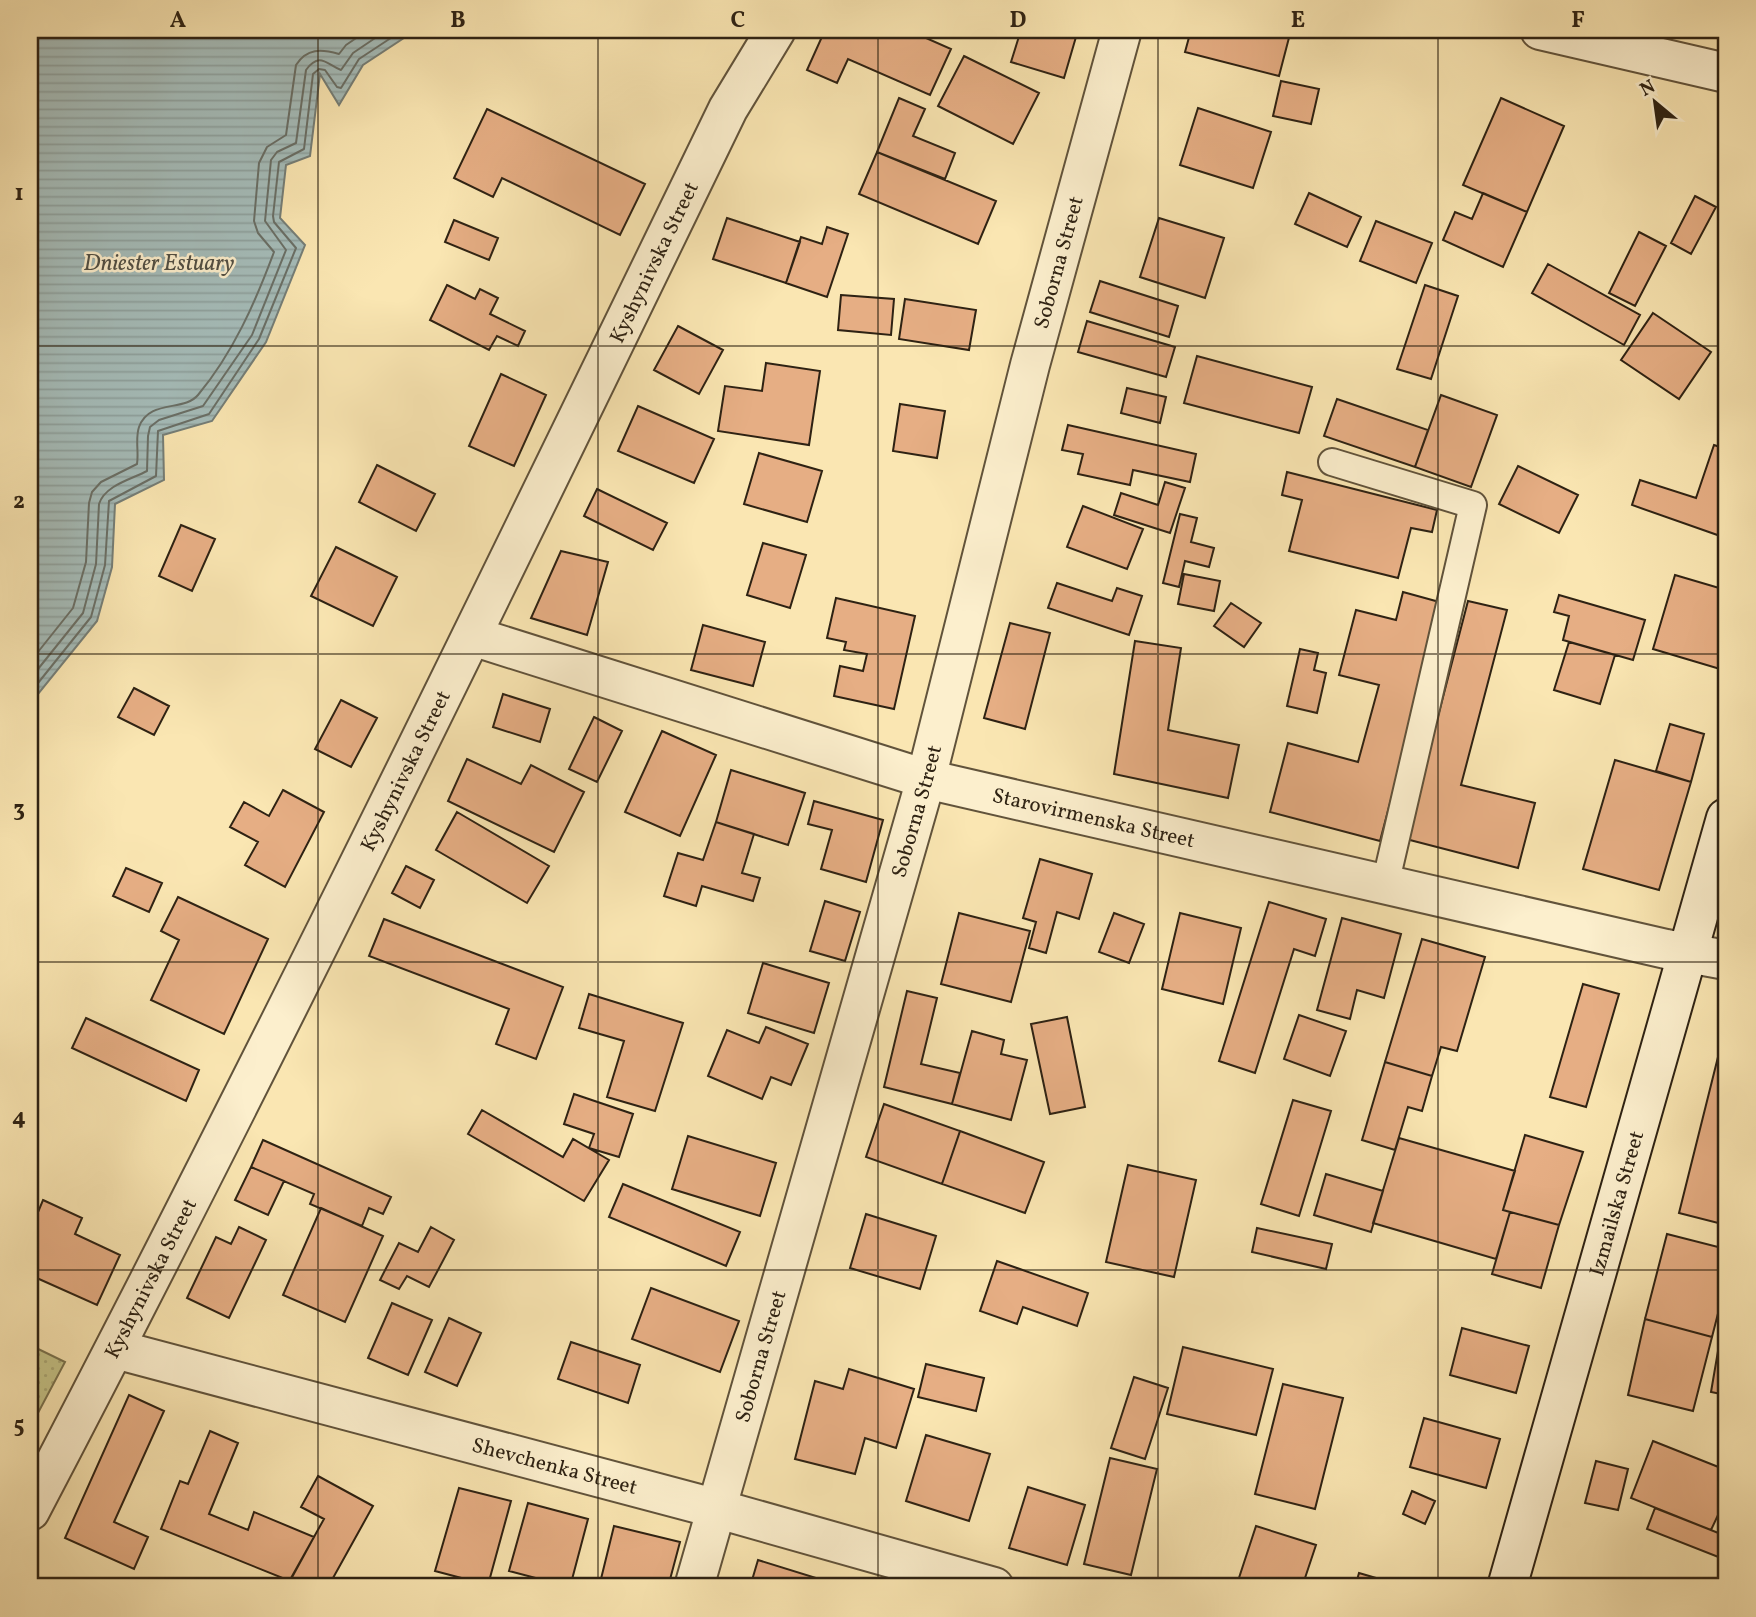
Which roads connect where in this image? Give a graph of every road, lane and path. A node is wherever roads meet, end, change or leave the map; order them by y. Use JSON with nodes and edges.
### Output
{"nodes":[{"id":1,"x":776,"y":30,"type":"edge"},
{"id":2,"x":1122,"y":30,"type":"edge"},
{"id":3,"x":1540,"y":30,"type":"edge"},
{"id":4,"x":1726,"y":73,"type":"edge"},
{"id":5,"x":1332,"y":462,"type":"dead end"},
{"id":6,"x":472,"y":636,"type":"junction"},
{"id":7,"x":926,"y":779,"type":"junction"},
{"id":8,"x":1726,"y":818,"type":"edge"},
{"id":9,"x":1385,"y":884,"type":"junction"},
{"id":10,"x":1688,"y":954,"type":"junction"},
{"id":11,"x":1726,"y":960,"type":"edge"},
{"id":12,"x":115,"y":1349,"type":"junction"},
{"id":13,"x":718,"y":1509,"type":"junction"},
{"id":14,"x":30,"y":1511,"type":"edge"},
{"id":15,"x":694,"y":1587,"type":"edge"},
{"id":16,"x":993,"y":1587,"type":"edge"},
{"id":17,"x":1507,"y":1587,"type":"edge"}],
"edges":[{"from":1,"to":6,"type":"street","name":"Kyshynivska Street"},
{"from":2,"to":7,"type":"street","name":"Soborna Street"},
{"from":3,"to":4,"type":"street"},
{"from":5,"to":9,"type":"lane"},
{"from":6,"to":7,"type":"street","name":"Starovirmenska Street"},
{"from":6,"to":12,"type":"street","name":"Kyshynivska Street"},
{"from":7,"to":9,"type":"street","name":"Starovirmenska Street"},
{"from":7,"to":13,"type":"street","name":"Soborna Street"},
{"from":8,"to":10,"type":"street","name":"Izmailska Street"},
{"from":9,"to":10,"type":"street","name":"Starovirmenska Street"},
{"from":10,"to":11,"type":"street","name":"Starovirmenska Street"},
{"from":10,"to":17,"type":"street","name":"Izmailska Street"},
{"from":12,"to":13,"type":"street","name":"Shevchenka Street"},
{"from":12,"to":14,"type":"street","name":"Kyshynivska Street"},
{"from":13,"to":15,"type":"street","name":"Soborna Street"},
{"from":13,"to":16,"type":"street","name":"Shevchenka Street"}]}
